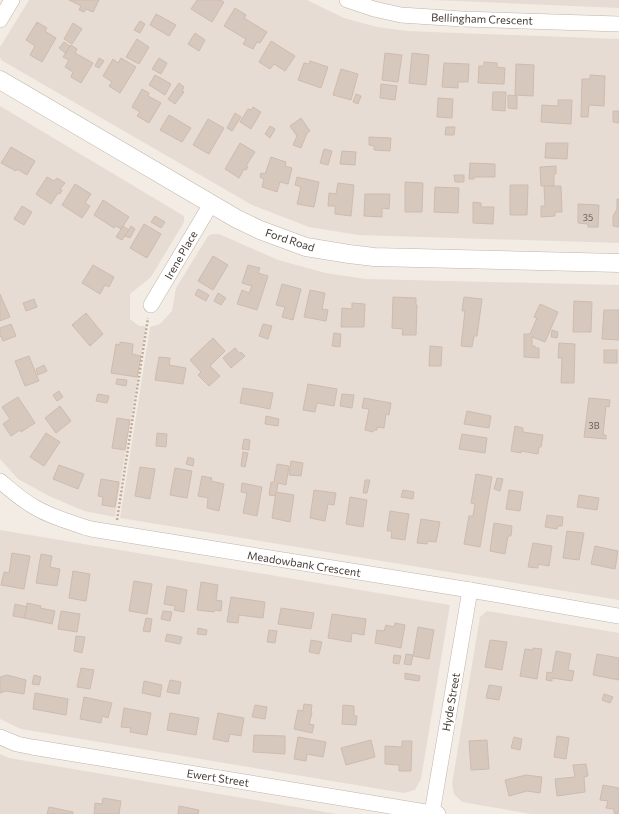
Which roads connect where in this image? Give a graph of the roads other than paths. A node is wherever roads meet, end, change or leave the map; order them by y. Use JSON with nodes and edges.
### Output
{"nodes":[{"id":1,"x":12,"y":0,"type":"edge"},
{"id":2,"x":347,"y":0,"type":"edge"},
{"id":3,"x":0,"y":20,"type":"edge"},
{"id":4,"x":619,"y":24,"type":"edge"},
{"id":5,"x":0,"y":80,"type":"edge"},
{"id":6,"x":210,"y":204,"type":"junction"},
{"id":7,"x":619,"y":263,"type":"edge"},
{"id":8,"x":151,"y":305,"type":"road end"},
{"id":9,"x":0,"y":481,"type":"edge"},
{"id":10,"x":470,"y":590,"type":"junction"},
{"id":11,"x":619,"y":616,"type":"edge"},
{"id":12,"x":0,"y":736,"type":"edge"},
{"id":13,"x":435,"y":813,"type":"edge"}],
"edges":[{"from":1,"to":3,"type":"street"},
{"from":2,"to":4,"type":"street","name":"Bellingham Crescent"},
{"from":5,"to":6,"type":"street","name":"Ford Road"},
{"from":6,"to":7,"type":"street","name":"Ford Road"},
{"from":6,"to":8,"type":"street","name":"Irene Place"},
{"from":9,"to":10,"type":"street","name":"Meadowbank Crescent"},
{"from":10,"to":11,"type":"street","name":"Meadowbank Crescent"},
{"from":10,"to":13,"type":"street","name":"Hyde Street"},
{"from":12,"to":13,"type":"street","name":"Ewert Street"}]}
